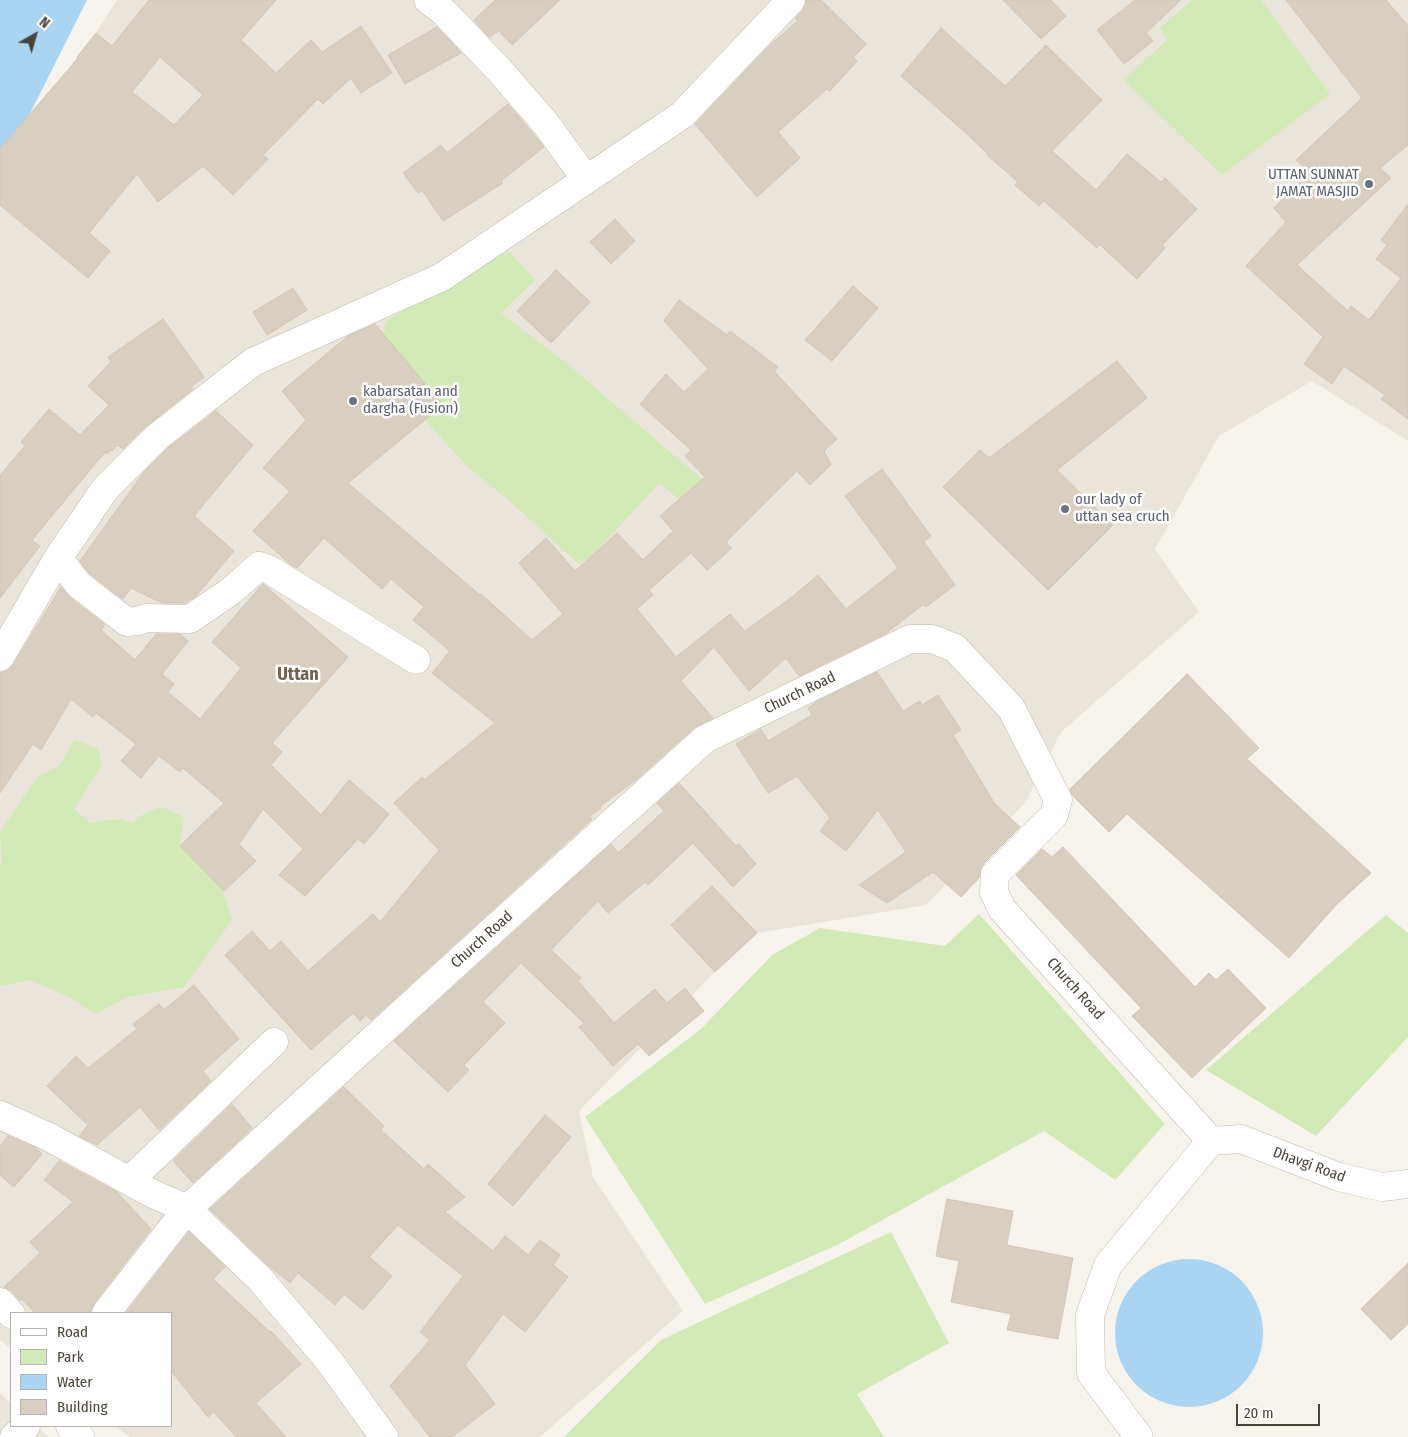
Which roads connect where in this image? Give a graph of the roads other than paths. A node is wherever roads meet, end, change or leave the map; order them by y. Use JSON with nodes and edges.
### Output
{"nodes":[{"id":1,"x":428,"y":0,"type":"edge"},
{"id":2,"x":791,"y":0,"type":"edge"},
{"id":3,"x":586,"y":180,"type":"junction"},
{"id":4,"x":58,"y":558,"type":"junction"},
{"id":5,"x":0,"y":658,"type":"edge"},
{"id":6,"x":416,"y":660,"type":"dead end"},
{"id":7,"x":274,"y":1042,"type":"dead end"},
{"id":8,"x":0,"y":1115,"type":"edge"},
{"id":9,"x":1211,"y":1141,"type":"junction"},
{"id":10,"x":129,"y":1181,"type":"junction"},
{"id":11,"x":1408,"y":1184,"type":"edge"},
{"id":12,"x":187,"y":1209,"type":"junction"},
{"id":13,"x":0,"y":1302,"type":"edge"},
{"id":14,"x":107,"y":1312,"type":"edge"},
{"id":15,"x":10,"y":1313,"type":"edge"},
{"id":16,"x":25,"y":1427,"type":"edge"},
{"id":17,"x":71,"y":1427,"type":"edge"},
{"id":18,"x":14,"y":1437,"type":"edge"},
{"id":19,"x":80,"y":1437,"type":"edge"},
{"id":20,"x":384,"y":1437,"type":"edge"},
{"id":21,"x":1139,"y":1437,"type":"edge"}],
"edges":[{"from":1,"to":3,"type":"street"},
{"from":2,"to":3,"type":"street"},
{"from":3,"to":4,"type":"street"},
{"from":4,"to":5,"type":"street"},
{"from":4,"to":6,"type":"street"},
{"from":7,"to":10,"type":"street"},
{"from":8,"to":10,"type":"street"},
{"from":9,"to":11,"type":"street","name":"Dhavgi Road"},
{"from":9,"to":12,"type":"street","name":"Church Road"},
{"from":9,"to":21,"type":"street"},
{"from":10,"to":12,"type":"street"},
{"from":12,"to":14,"type":"street","name":"Church Road"},
{"from":12,"to":20,"type":"street"},
{"from":13,"to":15,"type":"street"},
{"from":16,"to":18,"type":"street"},
{"from":17,"to":19,"type":"street"}]}
